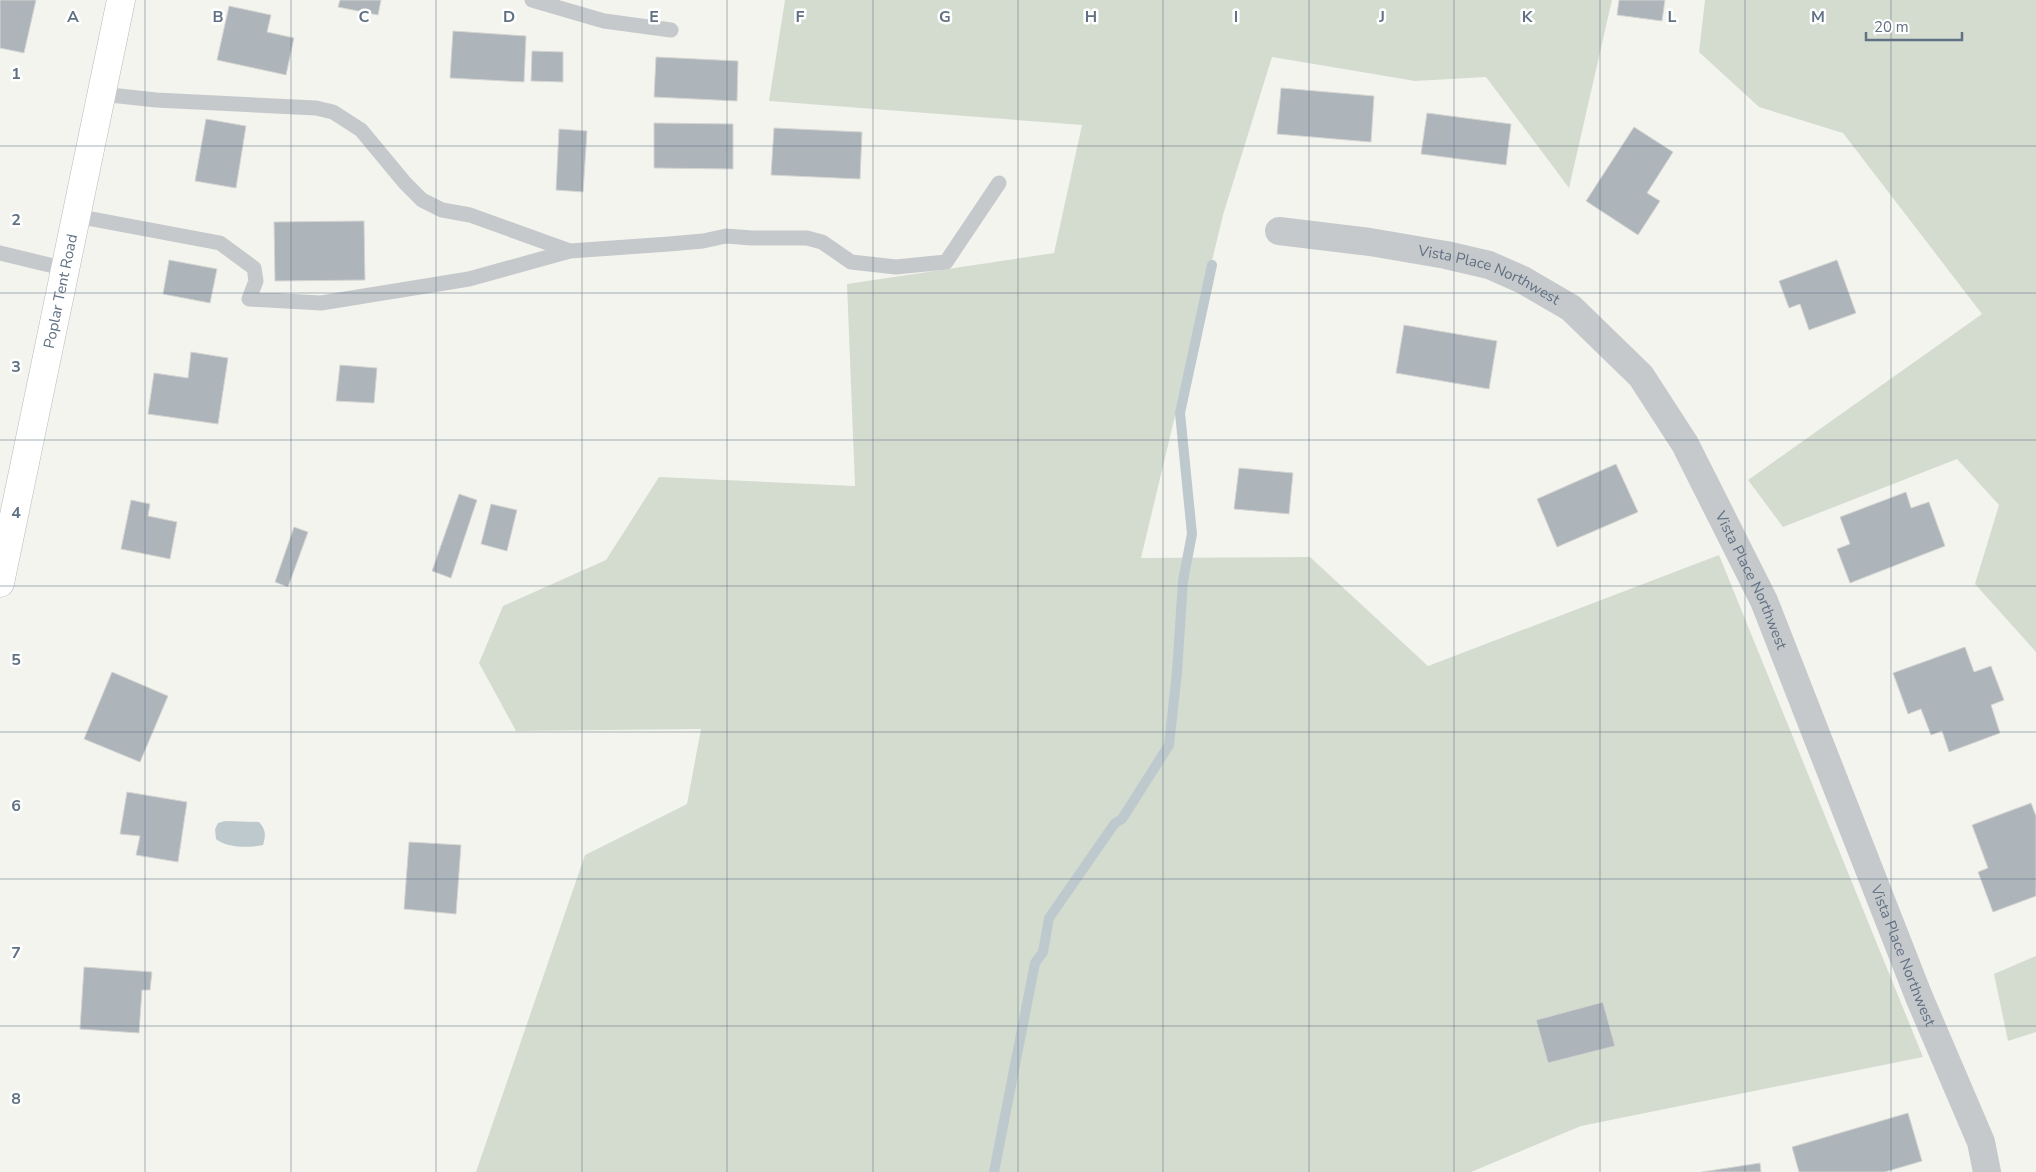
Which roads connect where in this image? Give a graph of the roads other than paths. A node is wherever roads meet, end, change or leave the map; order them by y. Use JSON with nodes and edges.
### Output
{"nodes":[{"id":1,"x":122,"y":0,"type":"edge"},
{"id":2,"x":532,"y":0,"type":"edge"},
{"id":3,"x":671,"y":30,"type":"dead end"},
{"id":4,"x":101,"y":94,"type":"junction"},
{"id":5,"x":999,"y":183,"type":"dead end"},
{"id":6,"x":76,"y":216,"type":"junction"},
{"id":7,"x":1279,"y":232,"type":"dead end"},
{"id":8,"x":570,"y":251,"type":"junction"},
{"id":9,"x":0,"y":253,"type":"edge"},
{"id":10,"x":66,"y":270,"type":"junction"},
{"id":11,"x":0,"y":583,"type":"edge"},
{"id":12,"x":1987,"y":1172,"type":"edge"}],
"edges":[{"from":1,"to":4,"type":"main road","name":"Poplar Tent Road"},
{"from":2,"to":3,"type":"lane"},
{"from":4,"to":6,"type":"main road","name":"Poplar Tent Road"},
{"from":4,"to":8,"type":"lane"},
{"from":5,"to":8,"type":"lane"},
{"from":6,"to":8,"type":"lane"},
{"from":6,"to":10,"type":"main road","name":"Poplar Tent Road"},
{"from":7,"to":12,"type":"street","name":"Vista Place Northwest"},
{"from":9,"to":10,"type":"lane"},
{"from":10,"to":11,"type":"main road","name":"Poplar Tent Road"}]}
